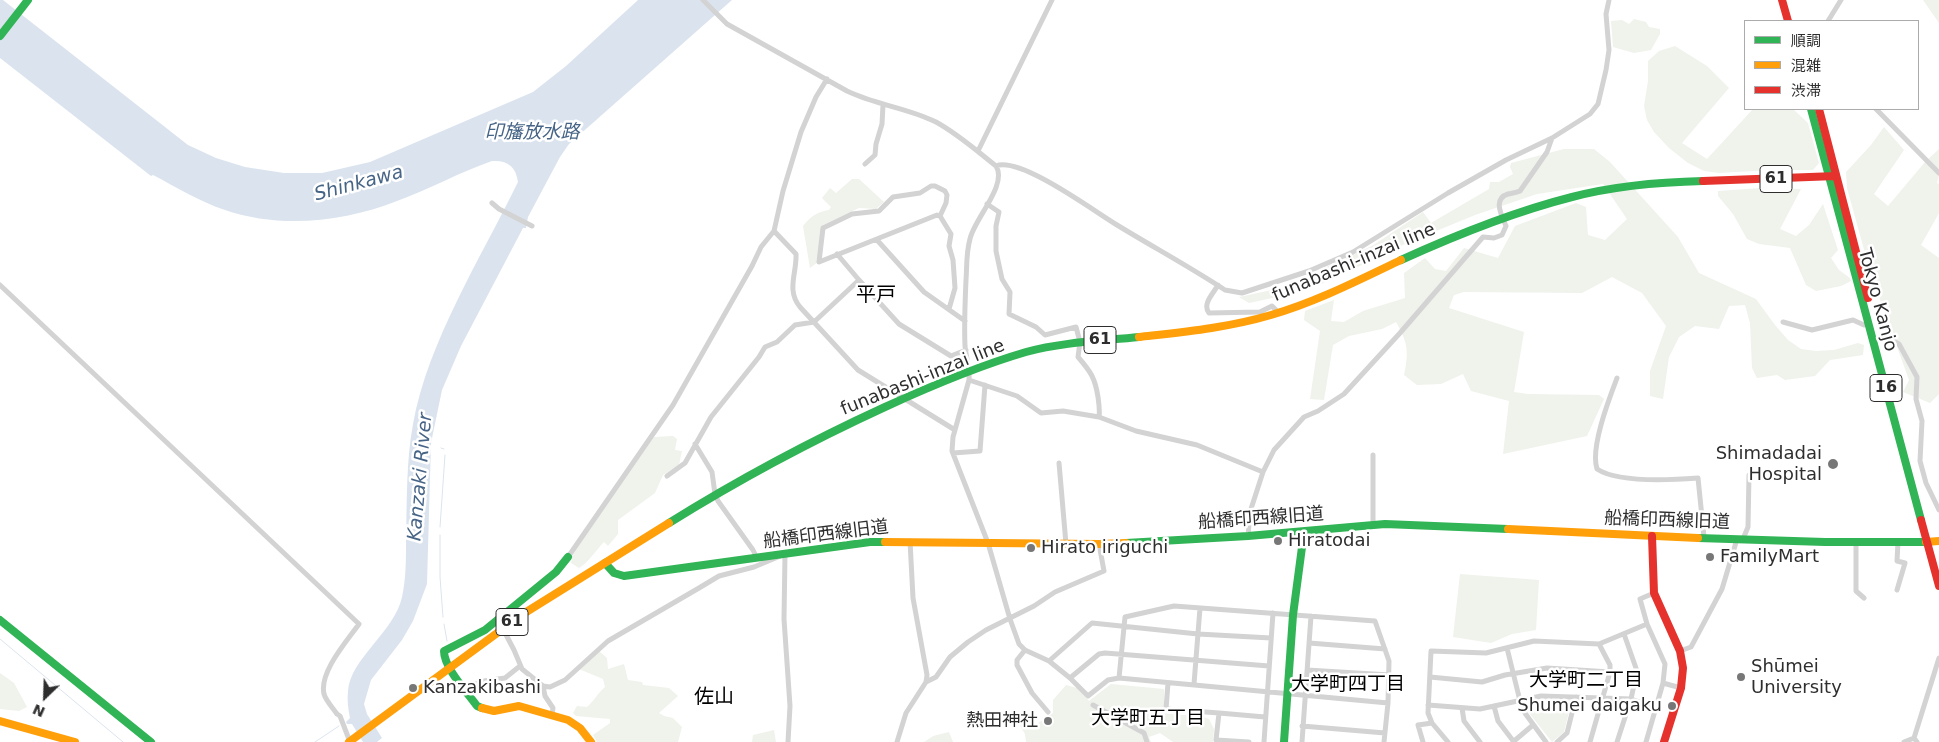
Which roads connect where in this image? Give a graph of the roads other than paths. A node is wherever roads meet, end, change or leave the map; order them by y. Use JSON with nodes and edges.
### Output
{"nodes":[{"id":1,"x":28,"y":0,"type":"edge"},
{"id":2,"x":703,"y":0,"type":"edge"},
{"id":3,"x":1052,"y":0,"type":"edge"},
{"id":4,"x":1609,"y":0,"type":"edge"},
{"id":5,"x":1782,"y":0,"type":"edge"},
{"id":6,"x":1788,"y":0,"type":"edge"},
{"id":7,"x":1842,"y":0,"type":"edge"},
{"id":8,"x":1788,"y":20,"type":"edge"},
{"id":9,"x":1794,"y":20,"type":"edge"},
{"id":10,"x":1829,"y":20,"type":"edge"},
{"id":11,"x":0,"y":36,"type":"edge"},
{"id":12,"x":827,"y":80,"type":"junction"},
{"id":13,"x":883,"y":105,"type":"junction"},
{"id":14,"x":1811,"y":110,"type":"edge"},
{"id":15,"x":1819,"y":110,"type":"edge"},
{"id":16,"x":1877,"y":110,"type":"edge"},
{"id":17,"x":1552,"y":138,"type":"junction"},
{"id":18,"x":978,"y":151,"type":"junction"},
{"id":19,"x":865,"y":164,"type":"dead end"},
{"id":20,"x":996,"y":166,"type":"junction"},
{"id":21,"x":1939,"y":173,"type":"edge"},
{"id":22,"x":1837,"y":176,"type":"junction"},
{"id":23,"x":1828,"y":178,"type":"junction"},
{"id":24,"x":492,"y":203,"type":"dead end"},
{"id":25,"x":987,"y":204,"type":"junction"},
{"id":26,"x":940,"y":216,"type":"junction"},
{"id":27,"x":1503,"y":218,"type":"junction"},
{"id":28,"x":532,"y":226,"type":"dead end"},
{"id":29,"x":774,"y":232,"type":"junction"},
{"id":30,"x":876,"y":240,"type":"junction"},
{"id":31,"x":837,"y":254,"type":"junction"},
{"id":32,"x":859,"y":280,"type":"junction"},
{"id":33,"x":0,"y":285,"type":"edge"},
{"id":34,"x":1218,"y":285,"type":"junction"},
{"id":35,"x":949,"y":309,"type":"junction"},
{"id":36,"x":1278,"y":312,"type":"junction"},
{"id":37,"x":965,"y":321,"type":"junction"},
{"id":38,"x":814,"y":322,"type":"junction"},
{"id":39,"x":1783,"y":322,"type":"dead end"},
{"id":40,"x":1864,"y":325,"type":"dead end"},
{"id":41,"x":1882,"y":335,"type":"dead end"},
{"id":42,"x":1080,"y":342,"type":"junction"},
{"id":43,"x":966,"y":350,"type":"junction"},
{"id":44,"x":969,"y":371,"type":"junction"},
{"id":45,"x":1617,"y":378,"type":"dead end"},
{"id":46,"x":969,"y":380,"type":"junction"},
{"id":47,"x":985,"y":385,"type":"junction"},
{"id":48,"x":905,"y":398,"type":"junction"},
{"id":49,"x":1099,"y":417,"type":"junction"},
{"id":50,"x":955,"y":430,"type":"junction"},
{"id":51,"x":695,"y":444,"type":"junction"},
{"id":52,"x":953,"y":453,"type":"junction"},
{"id":53,"x":1373,"y":455,"type":"dead end"},
{"id":54,"x":1059,"y":463,"type":"dead end"},
{"id":55,"x":1263,"y":472,"type":"junction"},
{"id":56,"x":1749,"y":475,"type":"dead end"},
{"id":57,"x":667,"y":476,"type":"dead end"},
{"id":58,"x":715,"y":494,"type":"junction"},
{"id":59,"x":1939,"y":510,"type":"edge"},
{"id":60,"x":1373,"y":525,"type":"junction"},
{"id":61,"x":1304,"y":532,"type":"junction"},
{"id":62,"x":1248,"y":536,"type":"junction"},
{"id":63,"x":1652,"y":536,"type":"junction"},
{"id":64,"x":1704,"y":537,"type":"junction"},
{"id":65,"x":1740,"y":539,"type":"junction"},
{"id":66,"x":910,"y":541,"type":"junction"},
{"id":67,"x":1898,"y":542,"type":"junction"},
{"id":68,"x":1933,"y":542,"type":"edge"},
{"id":69,"x":988,"y":543,"type":"junction"},
{"id":70,"x":1856,"y":543,"type":"junction"},
{"id":71,"x":1066,"y":544,"type":"junction"},
{"id":72,"x":1100,"y":544,"type":"junction"},
{"id":73,"x":785,"y":554,"type":"junction"},
{"id":74,"x":568,"y":557,"type":"joint"},
{"id":75,"x":756,"y":558,"type":"junction"},
{"id":76,"x":1939,"y":562,"type":"edge"},
{"id":77,"x":605,"y":563,"type":"junction"},
{"id":78,"x":1939,"y":586,"type":"edge"},
{"id":79,"x":1897,"y":590,"type":"dead end"},
{"id":80,"x":1654,"y":593,"type":"junction"},
{"id":81,"x":1864,"y":598,"type":"dead end"},
{"id":82,"x":1200,"y":608,"type":"junction"},
{"id":83,"x":1273,"y":613,"type":"junction"},
{"id":84,"x":1293,"y":615,"type":"junction"},
{"id":85,"x":1311,"y":616,"type":"junction"},
{"id":86,"x":1010,"y":619,"type":"junction"},
{"id":87,"x":0,"y":620,"type":"edge"},
{"id":88,"x":1647,"y":624,"type":"junction"},
{"id":89,"x":1124,"y":628,"type":"junction"},
{"id":90,"x":503,"y":629,"type":"junction"},
{"id":91,"x":1198,"y":634,"type":"junction"},
{"id":92,"x":1624,"y":634,"type":"junction"},
{"id":93,"x":1271,"y":638,"type":"junction"},
{"id":94,"x":1309,"y":643,"type":"junction"},
{"id":95,"x":1599,"y":644,"type":"junction"},
{"id":96,"x":1507,"y":648,"type":"junction"},
{"id":97,"x":1385,"y":649,"type":"junction"},
{"id":98,"x":1025,"y":650,"type":"junction"},
{"id":99,"x":1680,"y":650,"type":"junction"},
{"id":100,"x":1121,"y":654,"type":"junction"},
{"id":101,"x":1939,"y":658,"type":"edge"},
{"id":102,"x":1196,"y":660,"type":"junction"},
{"id":103,"x":1049,"y":661,"type":"junction"},
{"id":104,"x":520,"y":666,"type":"junction"},
{"id":105,"x":1269,"y":666,"type":"junction"},
{"id":106,"x":450,"y":668,"type":"junction"},
{"id":107,"x":1307,"y":670,"type":"junction"},
{"id":108,"x":1610,"y":672,"type":"junction"},
{"id":109,"x":1514,"y":673,"type":"junction"},
{"id":110,"x":1390,"y":675,"type":"junction"},
{"id":111,"x":1070,"y":678,"type":"junction"},
{"id":112,"x":1119,"y":678,"type":"junction"},
{"id":113,"x":1430,"y":678,"type":"junction"},
{"id":114,"x":926,"y":682,"type":"junction"},
{"id":115,"x":1168,"y":683,"type":"junction"},
{"id":116,"x":1664,"y":683,"type":"junction"},
{"id":117,"x":1194,"y":684,"type":"junction"},
{"id":118,"x":543,"y":686,"type":"junction"},
{"id":119,"x":464,"y":688,"type":"junction"},
{"id":120,"x":1681,"y":688,"type":"junction"},
{"id":121,"x":1267,"y":690,"type":"junction"},
{"id":122,"x":1287,"y":692,"type":"junction"},
{"id":123,"x":1304,"y":694,"type":"junction"},
{"id":124,"x":1576,"y":697,"type":"junction"},
{"id":125,"x":1604,"y":697,"type":"junction"},
{"id":126,"x":1520,"y":700,"type":"junction"},
{"id":127,"x":1631,"y":700,"type":"junction"},
{"id":128,"x":1388,"y":703,"type":"junction"},
{"id":129,"x":1093,"y":705,"type":"dead end"},
{"id":130,"x":1428,"y":705,"type":"junction"},
{"id":131,"x":1494,"y":706,"type":"junction"},
{"id":132,"x":1462,"y":708,"type":"junction"},
{"id":133,"x":1656,"y":708,"type":"junction"},
{"id":134,"x":1048,"y":712,"type":"dead end"},
{"id":135,"x":1219,"y":713,"type":"junction"},
{"id":136,"x":552,"y":714,"type":"junction"},
{"id":137,"x":1265,"y":716,"type":"junction"},
{"id":138,"x":0,"y":721,"type":"edge"},
{"id":139,"x":1432,"y":723,"type":"junction"},
{"id":140,"x":1533,"y":725,"type":"junction"},
{"id":141,"x":1302,"y":726,"type":"junction"},
{"id":142,"x":1385,"y":733,"type":"junction"},
{"id":143,"x":1916,"y":740,"type":"edge"},
{"id":144,"x":350,"y":741,"type":"edge"},
{"id":145,"x":1384,"y":741,"type":"edge"},
{"id":146,"x":75,"y":742,"type":"edge"},
{"id":147,"x":151,"y":742,"type":"edge"},
{"id":148,"x":592,"y":742,"type":"edge"},
{"id":149,"x":788,"y":742,"type":"edge"},
{"id":150,"x":897,"y":742,"type":"edge"},
{"id":151,"x":1147,"y":742,"type":"edge"},
{"id":152,"x":1248,"y":742,"type":"edge"},
{"id":153,"x":1264,"y":742,"type":"edge"},
{"id":154,"x":1284,"y":742,"type":"edge"},
{"id":155,"x":1302,"y":742,"type":"edge"},
{"id":156,"x":1391,"y":742,"type":"edge"},
{"id":157,"x":1423,"y":742,"type":"edge"},
{"id":158,"x":1448,"y":742,"type":"edge"},
{"id":159,"x":1480,"y":742,"type":"edge"},
{"id":160,"x":1513,"y":742,"type":"edge"},
{"id":161,"x":1546,"y":742,"type":"edge"},
{"id":162,"x":1557,"y":742,"type":"edge"},
{"id":163,"x":1590,"y":742,"type":"edge"},
{"id":164,"x":1617,"y":742,"type":"edge"},
{"id":165,"x":1646,"y":742,"type":"edge"},
{"id":166,"x":1664,"y":742,"type":"edge"},
{"id":167,"x":1904,"y":742,"type":"edge"}],
"edges":[{"from":1,"to":11,"type":"main road"},
{"from":2,"to":12,"type":"street"},
{"from":3,"to":18,"type":"street"},
{"from":4,"to":17,"type":"street"},
{"from":5,"to":8,"type":"main road"},
{"from":6,"to":9,"type":"main road"},
{"from":7,"to":10,"type":"street"},
{"from":12,"to":13,"type":"street"},
{"from":12,"to":29,"type":"street"},
{"from":13,"to":18,"type":"street"},
{"from":13,"to":19,"type":"street"},
{"from":14,"to":23,"type":"main road","name":"Tokyo Kanjo","number":"16"},
{"from":15,"to":22,"type":"main road","name":"Tokyo Kanjo","number":"16"},
{"from":16,"to":21,"type":"street"},
{"from":17,"to":27,"type":"street"},
{"from":17,"to":34,"type":"street"},
{"from":18,"to":20,"type":"street"},
{"from":20,"to":25,"type":"street"},
{"from":20,"to":34,"type":"street"},
{"from":22,"to":23,"type":"main road","number":"61"},
{"from":22,"to":68,"type":"main road","name":"Tokyo Kanjo","number":"16"},
{"from":23,"to":27,"type":"main road","name":"funabashi-inzai line","number":"61"},
{"from":23,"to":68,"type":"main road","name":"Tokyo Kanjo","number":"16"},
{"from":24,"to":28,"type":"street"},
{"from":25,"to":37,"type":"street"},
{"from":25,"to":42,"type":"street"},
{"from":26,"to":30,"type":"street"},
{"from":26,"to":31,"type":"street"},
{"from":26,"to":35,"type":"street"},
{"from":27,"to":36,"type":"main road","name":"funabashi-inzai line","number":"61"},
{"from":27,"to":55,"type":"street"},
{"from":29,"to":38,"type":"street"},
{"from":29,"to":74,"type":"street"},
{"from":30,"to":31,"type":"street"},
{"from":30,"to":35,"type":"street"},
{"from":31,"to":32,"type":"street"},
{"from":32,"to":38,"type":"street"},
{"from":32,"to":43,"type":"street"},
{"from":33,"to":144,"type":"street"},
{"from":34,"to":36,"type":"street"},
{"from":35,"to":37,"type":"street"},
{"from":36,"to":42,"type":"main road","name":"funabashi-inzai line","number":"61"},
{"from":37,"to":43,"type":"street"},
{"from":38,"to":48,"type":"street"},
{"from":38,"to":51,"type":"street"},
{"from":39,"to":40,"type":"street"},
{"from":41,"to":59,"type":"street"},
{"from":42,"to":44,"type":"main road","name":"funabashi-inzai line","number":"61"},
{"from":42,"to":49,"type":"street"},
{"from":43,"to":44,"type":"street"},
{"from":44,"to":46,"type":"street"},
{"from":44,"to":48,"type":"main road","name":"funabashi-inzai line","number":"61"},
{"from":45,"to":64,"type":"street"},
{"from":46,"to":47,"type":"street"},
{"from":46,"to":50,"type":"street"},
{"from":47,"to":49,"type":"street"},
{"from":47,"to":52,"type":"street"},
{"from":48,"to":50,"type":"street"},
{"from":48,"to":58,"type":"main road","name":"funabashi-inzai line","number":"61"},
{"from":49,"to":55,"type":"street"},
{"from":50,"to":52,"type":"street"},
{"from":51,"to":57,"type":"street"},
{"from":51,"to":58,"type":"street"},
{"from":52,"to":69,"type":"street"},
{"from":53,"to":60,"type":"street"},
{"from":54,"to":71,"type":"street"},
{"from":55,"to":62,"type":"street"},
{"from":56,"to":65,"type":"street"},
{"from":58,"to":75,"type":"street"},
{"from":58,"to":77,"type":"main road","name":"funabashi-inzai line","number":"61"},
{"from":60,"to":61,"type":"main road","name":"船橋印西線旧道"},
{"from":60,"to":63,"type":"main road","name":"船橋印西線旧道"},
{"from":61,"to":62,"type":"main road","name":"船橋印西線旧道"},
{"from":61,"to":84,"type":"main road"},
{"from":62,"to":72,"type":"main road","name":"船橋印西線旧道"},
{"from":63,"to":64,"type":"main road","name":"船橋印西線旧道"},
{"from":63,"to":80,"type":"main road"},
{"from":64,"to":65,"type":"main road","name":"船橋印西線旧道"},
{"from":65,"to":70,"type":"main road","name":"船橋印西線旧道"},
{"from":65,"to":99,"type":"street"},
{"from":66,"to":69,"type":"main road","name":"船橋印西線旧道"},
{"from":66,"to":73,"type":"main road","name":"船橋印西線旧道"},
{"from":66,"to":114,"type":"street"},
{"from":67,"to":68,"type":"main road","name":"船橋印西線旧道"},
{"from":67,"to":70,"type":"main road","name":"船橋印西線旧道"},
{"from":67,"to":79,"type":"street"},
{"from":68,"to":76,"type":"main road","name":"Tokyo Kanjo","number":"16"},
{"from":68,"to":78,"type":"main road","name":"Tokyo Kanjo","number":"16"},
{"from":69,"to":71,"type":"main road","name":"船橋印西線旧道"},
{"from":69,"to":86,"type":"street"},
{"from":70,"to":81,"type":"street"},
{"from":71,"to":72,"type":"main road","name":"船橋印西線旧道"},
{"from":72,"to":86,"type":"street"},
{"from":73,"to":75,"type":"main road","name":"船橋印西線旧道"},
{"from":73,"to":118,"type":"street"},
{"from":73,"to":149,"type":"street"},
{"from":74,"to":106,"type":"main road"},
{"from":75,"to":77,"type":"main road","name":"船橋印西線旧道"},
{"from":77,"to":90,"type":"main road","name":"funabashi-inzai line","number":"61"},
{"from":80,"to":88,"type":"street"},
{"from":80,"to":99,"type":"main road"},
{"from":82,"to":83,"type":"street"},
{"from":82,"to":89,"type":"street"},
{"from":82,"to":91,"type":"street"},
{"from":83,"to":84,"type":"street"},
{"from":83,"to":93,"type":"street"},
{"from":84,"to":85,"type":"street"},
{"from":84,"to":122,"type":"main road"},
{"from":85,"to":94,"type":"street"},
{"from":85,"to":97,"type":"street"},
{"from":86,"to":98,"type":"street"},
{"from":86,"to":114,"type":"street"},
{"from":87,"to":147,"type":"main road"},
{"from":88,"to":92,"type":"street"},
{"from":88,"to":116,"type":"street"},
{"from":89,"to":91,"type":"street"},
{"from":89,"to":100,"type":"street"},
{"from":89,"to":103,"type":"street"},
{"from":90,"to":104,"type":"street"},
{"from":90,"to":106,"type":"main road","name":"funabashi-inzai line","number":"61"},
{"from":91,"to":93,"type":"street"},
{"from":91,"to":102,"type":"street"},
{"from":92,"to":95,"type":"street"},
{"from":92,"to":127,"type":"street"},
{"from":93,"to":105,"type":"street"},
{"from":94,"to":97,"type":"street"},
{"from":94,"to":107,"type":"street"},
{"from":95,"to":96,"type":"street"},
{"from":95,"to":108,"type":"street"},
{"from":96,"to":109,"type":"street"},
{"from":96,"to":113,"type":"street"},
{"from":97,"to":110,"type":"street"},
{"from":98,"to":103,"type":"street"},
{"from":98,"to":134,"type":"street"},
{"from":99,"to":120,"type":"main road"},
{"from":100,"to":102,"type":"street"},
{"from":100,"to":111,"type":"street"},
{"from":100,"to":112,"type":"street"},
{"from":101,"to":143,"type":"street"},
{"from":102,"to":105,"type":"street"},
{"from":102,"to":117,"type":"street"},
{"from":103,"to":111,"type":"street"},
{"from":104,"to":118,"type":"street"},
{"from":104,"to":119,"type":"street"},
{"from":105,"to":121,"type":"street"},
{"from":106,"to":119,"type":"main road"},
{"from":106,"to":144,"type":"main road","name":"funabashi-inzai line","number":"61"},
{"from":107,"to":110,"type":"street"},
{"from":107,"to":123,"type":"street"},
{"from":108,"to":109,"type":"street"},
{"from":108,"to":125,"type":"street"},
{"from":109,"to":113,"type":"street"},
{"from":109,"to":126,"type":"street"},
{"from":110,"to":128,"type":"street"},
{"from":111,"to":112,"type":"street"},
{"from":112,"to":115,"type":"street"},
{"from":113,"to":130,"type":"street"},
{"from":114,"to":150,"type":"street"},
{"from":115,"to":117,"type":"street"},
{"from":115,"to":135,"type":"street"},
{"from":116,"to":120,"type":"street"},
{"from":116,"to":133,"type":"street"},
{"from":117,"to":121,"type":"street"},
{"from":118,"to":136,"type":"street"},
{"from":119,"to":136,"type":"main road"},
{"from":120,"to":166,"type":"main road"},
{"from":121,"to":122,"type":"street"},
{"from":121,"to":137,"type":"street"},
{"from":122,"to":123,"type":"street"},
{"from":122,"to":154,"type":"main road"},
{"from":123,"to":128,"type":"street"},
{"from":123,"to":141,"type":"street"},
{"from":124,"to":125,"type":"street"},
{"from":124,"to":126,"type":"street"},
{"from":124,"to":162,"type":"street"},
{"from":125,"to":127,"type":"street"},
{"from":125,"to":163,"type":"street"},
{"from":126,"to":131,"type":"street"},
{"from":126,"to":140,"type":"street"},
{"from":127,"to":133,"type":"street"},
{"from":127,"to":164,"type":"street"},
{"from":128,"to":142,"type":"street"},
{"from":129,"to":151,"type":"street"},
{"from":130,"to":132,"type":"street"},
{"from":130,"to":139,"type":"street"},
{"from":131,"to":132,"type":"street"},
{"from":131,"to":160,"type":"street"},
{"from":132,"to":159,"type":"street"},
{"from":133,"to":165,"type":"street"},
{"from":135,"to":137,"type":"street"},
{"from":135,"to":152,"type":"street"},
{"from":136,"to":148,"type":"main road"},
{"from":137,"to":153,"type":"street"},
{"from":138,"to":146,"type":"main road"},
{"from":139,"to":157,"type":"street"},
{"from":139,"to":158,"type":"street"},
{"from":140,"to":160,"type":"street"},
{"from":140,"to":161,"type":"street"},
{"from":141,"to":142,"type":"street"},
{"from":141,"to":155,"type":"street"},
{"from":142,"to":145,"type":"street"},
{"from":143,"to":167,"type":"street"},
{"from":145,"to":156,"type":"street"}]}
